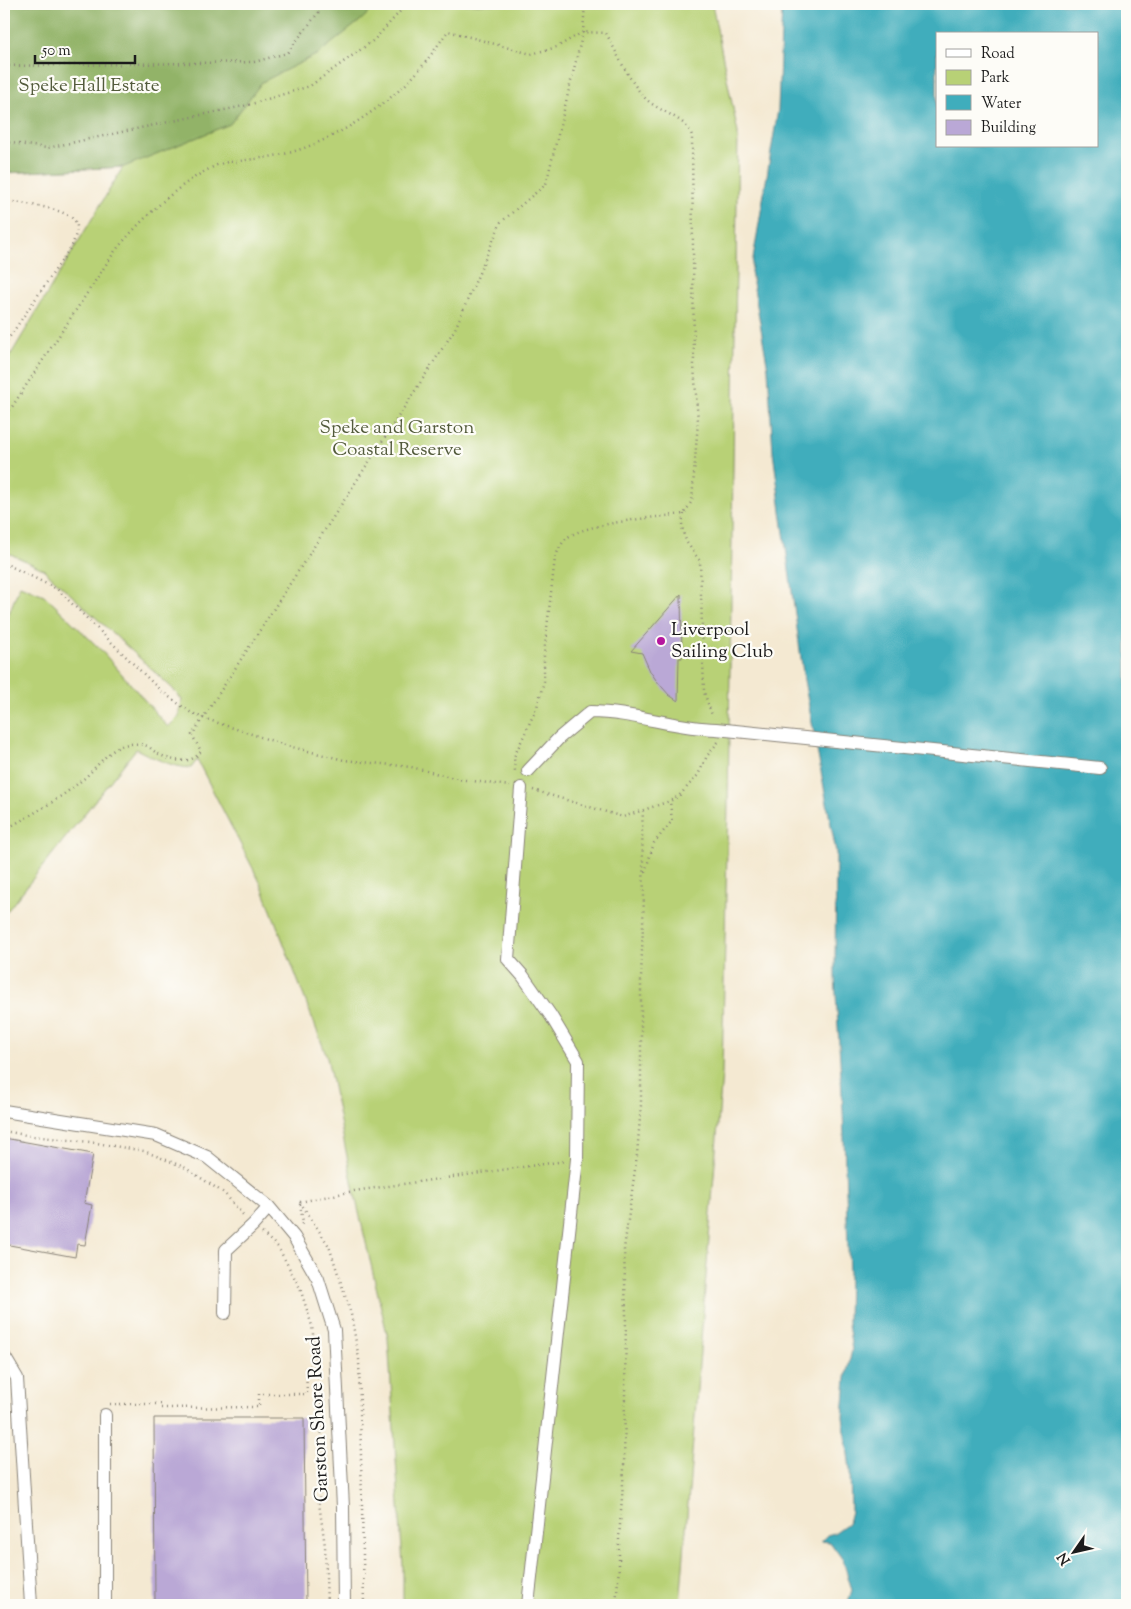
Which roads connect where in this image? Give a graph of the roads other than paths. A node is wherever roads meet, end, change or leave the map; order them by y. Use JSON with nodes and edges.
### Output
{"nodes":[{"id":1,"x":1100,"y":768,"type":"dead end"},
{"id":2,"x":528,"y":771,"type":"dead end"},
{"id":3,"x":521,"y":788,"type":"road end"},
{"id":4,"x":4,"y":1111,"type":"edge"},
{"id":5,"x":269,"y":1207,"type":"junction"},
{"id":6,"x":225,"y":1313,"type":"dead end"},
{"id":7,"x":4,"y":1356,"type":"edge"},
{"id":8,"x":104,"y":1409,"type":"road end"},
{"id":9,"x":31,"y":1605,"type":"edge"},
{"id":10,"x":105,"y":1605,"type":"edge"},
{"id":11,"x":344,"y":1605,"type":"edge"},
{"id":12,"x":528,"y":1605,"type":"edge"}],
"edges":[{"from":1,"to":2,"type":"street"},
{"from":3,"to":12,"type":"street"},
{"from":4,"to":5,"type":"street","name":"Garston Shore Road"},
{"from":5,"to":6,"type":"street"},
{"from":5,"to":11,"type":"street","name":"Garston Shore Road"},
{"from":7,"to":9,"type":"street"},
{"from":8,"to":10,"type":"street"}]}
